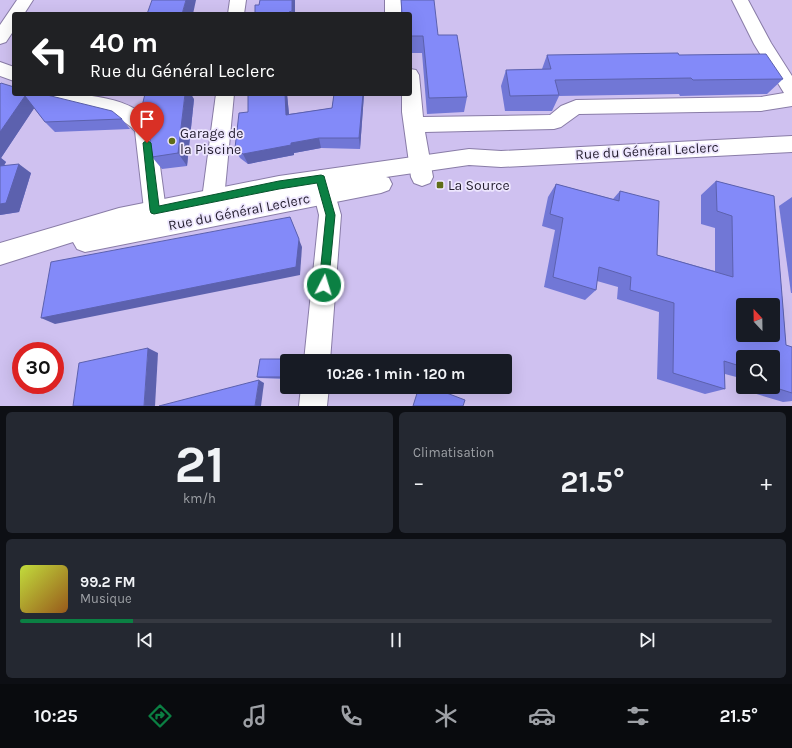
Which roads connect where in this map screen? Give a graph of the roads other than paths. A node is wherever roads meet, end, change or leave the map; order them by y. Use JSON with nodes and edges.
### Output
{"nodes":[{"id":1,"x":25,"y":0,"type":"edge"},
{"id":2,"x":238,"y":0,"type":"edge"},
{"id":3,"x":393,"y":0,"type":"edge"},
{"id":4,"x":740,"y":0,"type":"edge"},
{"id":5,"x":17,"y":12,"type":"edge"},
{"id":6,"x":236,"y":12,"type":"edge"},
{"id":7,"x":393,"y":12,"type":"edge"},
{"id":8,"x":12,"y":20,"type":"edge"},
{"id":9,"x":0,"y":38,"type":"edge"},
{"id":10,"x":0,"y":68,"type":"edge"},
{"id":11,"x":12,"y":74,"type":"edge"},
{"id":12,"x":792,"y":91,"type":"edge"},
{"id":13,"x":63,"y":96,"type":"edge"},
{"id":14,"x":225,"y":96,"type":"edge"},
{"id":15,"x":411,"y":96,"type":"edge"},
{"id":16,"x":792,"y":99,"type":"edge"},
{"id":17,"x":415,"y":125,"type":"junction"},
{"id":18,"x":792,"y":144,"type":"edge"},
{"id":19,"x":421,"y":170,"type":"junction"},
{"id":20,"x":323,"y":187,"type":"junction"},
{"id":21,"x":213,"y":199,"type":"junction"},
{"id":22,"x":243,"y":212,"type":"junction"},
{"id":23,"x":155,"y":214,"type":"junction"},
{"id":24,"x":95,"y":239,"type":"junction"},
{"id":25,"x":0,"y":254,"type":"edge"},
{"id":26,"x":0,"y":258,"type":"edge"},
{"id":27,"x":318,"y":354,"type":"edge"},
{"id":28,"x":314,"y":394,"type":"edge"},
{"id":29,"x":313,"y":406,"type":"edge"}],
"edges":[{"from":1,"to":5,"type":"main road"},
{"from":2,"to":6,"type":"main road"},
{"from":3,"to":7,"type":"main road"},
{"from":4,"to":12,"type":"main road"},
{"from":8,"to":9,"type":"main road"},
{"from":10,"to":11,"type":"main road"},
{"from":13,"to":23,"type":"main road"},
{"from":14,"to":21,"type":"main road"},
{"from":15,"to":17,"type":"main road"},
{"from":16,"to":17,"type":"main road"},
{"from":17,"to":19,"type":"main road"},
{"from":18,"to":19,"type":"main road","name":"Rue du Général Leclerc"},
{"from":19,"to":20,"type":"main road","name":"Rue du Général Leclerc"},
{"from":20,"to":21,"type":"main road","name":"Rue du Général Leclerc"},
{"from":20,"to":22,"type":"main road","name":"Rue du Général Leclerc"},
{"from":20,"to":27,"type":"main road"},
{"from":21,"to":22,"type":"main road"},
{"from":21,"to":23,"type":"main road","name":"Rue du Général Leclerc"},
{"from":22,"to":24,"type":"main road","name":"Rue du Général Leclerc"},
{"from":23,"to":24,"type":"main road","name":"Rue du Général Leclerc"},
{"from":23,"to":25,"type":"main road","name":"Rue du Général Leclerc"},
{"from":24,"to":26,"type":"main road","name":"Rue du Général Leclerc"},
{"from":28,"to":29,"type":"main road"}]}
